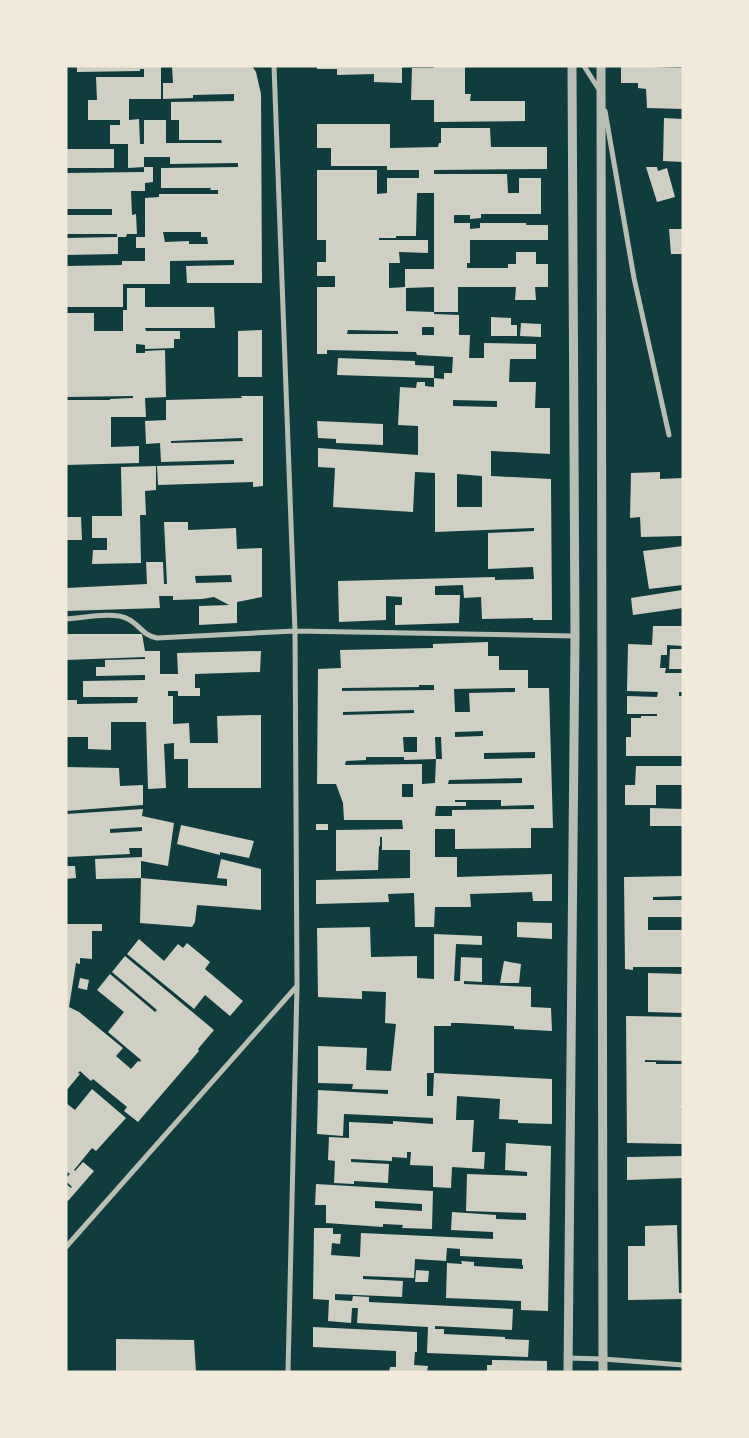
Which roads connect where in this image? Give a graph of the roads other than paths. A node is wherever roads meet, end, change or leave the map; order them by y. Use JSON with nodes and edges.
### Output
{"nodes":[{"id":1,"x":274,"y":66,"type":"edge"},
{"id":2,"x":572,"y":66,"type":"edge"},
{"id":3,"x":584,"y":66,"type":"edge"},
{"id":4,"x":601,"y":66,"type":"edge"},
{"id":5,"x":601,"y":93,"type":"junction"},
{"id":6,"x":669,"y":434,"type":"dead end"},
{"id":7,"x":66,"y":619,"type":"edge"},
{"id":8,"x":295,"y":631,"type":"junction"},
{"id":9,"x":575,"y":636,"type":"junction"},
{"id":10,"x":297,"y":986,"type":"junction"},
{"id":11,"x":66,"y":1247,"type":"edge"},
{"id":12,"x":568,"y":1358,"type":"junction"},
{"id":13,"x":603,"y":1359,"type":"junction"},
{"id":14,"x":683,"y":1365,"type":"edge"},
{"id":15,"x":288,"y":1372,"type":"edge"},
{"id":16,"x":568,"y":1372,"type":"edge"},
{"id":17,"x":603,"y":1372,"type":"edge"}],
"edges":[{"from":1,"to":8,"type":"street"},
{"from":2,"to":9,"type":"street"},
{"from":3,"to":5,"type":"street"},
{"from":4,"to":5,"type":"street"},
{"from":5,"to":6,"type":"street"},
{"from":5,"to":13,"type":"street"},
{"from":7,"to":8,"type":"street"},
{"from":8,"to":9,"type":"street"},
{"from":8,"to":10,"type":"street"},
{"from":9,"to":12,"type":"street"},
{"from":10,"to":11,"type":"street"},
{"from":10,"to":15,"type":"street"},
{"from":12,"to":13,"type":"street"},
{"from":12,"to":16,"type":"street"},
{"from":13,"to":14,"type":"street"},
{"from":13,"to":17,"type":"street"}]}
